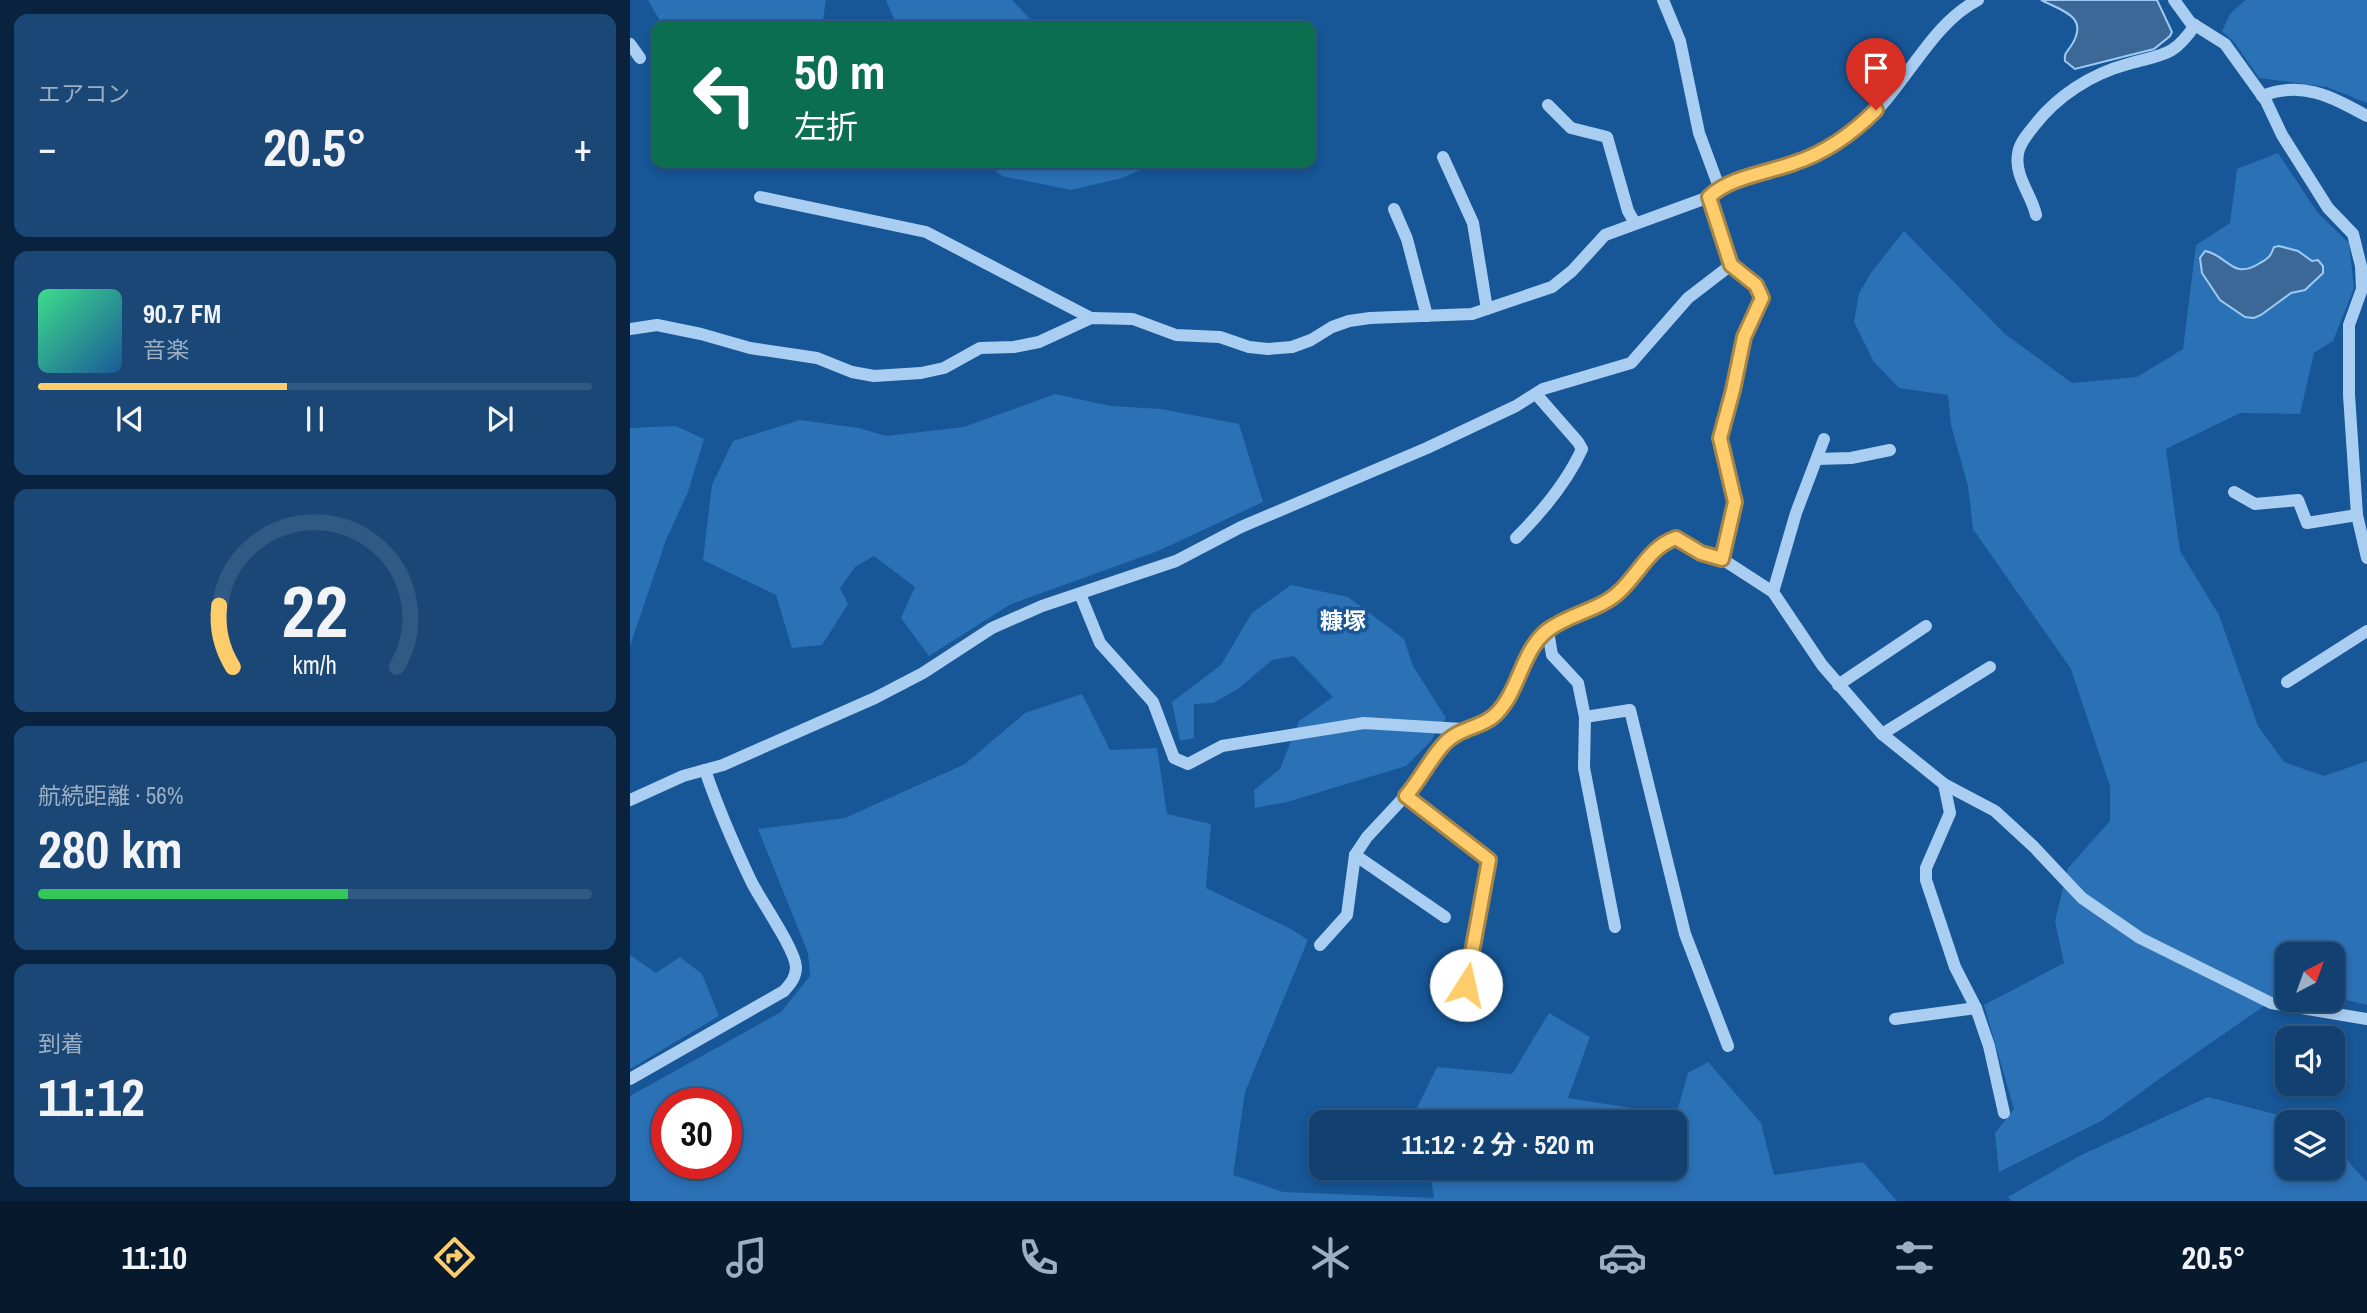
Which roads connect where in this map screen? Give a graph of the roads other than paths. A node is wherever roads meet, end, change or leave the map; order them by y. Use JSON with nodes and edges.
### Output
{"nodes":[{"id":1,"x":1663,"y":0,"type":"edge"},
{"id":2,"x":1978,"y":0,"type":"edge"},
{"id":3,"x":2174,"y":0,"type":"edge"},
{"id":4,"x":2195,"y":25,"type":"junction"},
{"id":5,"x":630,"y":44,"type":"edge"},
{"id":6,"x":640,"y":58,"type":"dead end"},
{"id":7,"x":2262,"y":96,"type":"junction"},
{"id":8,"x":1548,"y":105,"type":"dead end"},
{"id":9,"x":2367,"y":116,"type":"edge"},
{"id":10,"x":1443,"y":157,"type":"dead end"},
{"id":11,"x":1719,"y":187,"type":"junction"},
{"id":12,"x":760,"y":197,"type":"dead end"},
{"id":13,"x":1709,"y":197,"type":"junction"},
{"id":14,"x":1394,"y":209,"type":"dead end"},
{"id":15,"x":2036,"y":215,"type":"dead end"},
{"id":16,"x":1635,"y":223,"type":"junction"},
{"id":17,"x":1731,"y":265,"type":"junction"},
{"id":18,"x":2365,"y":285,"type":"edge"},
{"id":19,"x":2362,"y":307,"type":"edge"},
{"id":20,"x":1486,"y":309,"type":"junction"},
{"id":21,"x":1427,"y":316,"type":"junction"},
{"id":22,"x":1091,"y":318,"type":"junction"},
{"id":23,"x":630,"y":329,"type":"edge"},
{"id":24,"x":1536,"y":394,"type":"junction"},
{"id":25,"x":1824,"y":439,"type":"dead end"},
{"id":26,"x":1890,"y":450,"type":"dead end"},
{"id":27,"x":1817,"y":459,"type":"junction"},
{"id":28,"x":2234,"y":492,"type":"dead end"},
{"id":29,"x":2357,"y":515,"type":"junction"},
{"id":30,"x":1516,"y":538,"type":"dead end"},
{"id":31,"x":2367,"y":558,"type":"edge"},
{"id":32,"x":1722,"y":559,"type":"junction"},
{"id":33,"x":1773,"y":592,"type":"junction"},
{"id":34,"x":1080,"y":594,"type":"junction"},
{"id":35,"x":1926,"y":626,"type":"dead end"},
{"id":36,"x":1548,"y":631,"type":"junction"},
{"id":37,"x":2367,"y":631,"type":"edge"},
{"id":38,"x":1990,"y":667,"type":"dead end"},
{"id":39,"x":2287,"y":682,"type":"dead end"},
{"id":40,"x":1838,"y":685,"type":"junction"},
{"id":41,"x":1585,"y":717,"type":"junction"},
{"id":42,"x":1463,"y":730,"type":"junction"},
{"id":43,"x":1882,"y":734,"type":"junction"},
{"id":44,"x":705,"y":770,"type":"junction"},
{"id":45,"x":1944,"y":784,"type":"junction"},
{"id":46,"x":1406,"y":796,"type":"junction"},
{"id":47,"x":630,"y":800,"type":"edge"},
{"id":48,"x":1355,"y":855,"type":"junction"},
{"id":49,"x":1445,"y":916,"type":"dead end"},
{"id":50,"x":1615,"y":927,"type":"dead end"},
{"id":51,"x":1320,"y":945,"type":"dead end"},
{"id":52,"x":1976,"y":1008,"type":"junction"},
{"id":53,"x":1461,"y":1010,"type":"dead end"},
{"id":54,"x":1895,"y":1019,"type":"dead end"},
{"id":55,"x":2367,"y":1019,"type":"edge"},
{"id":56,"x":1728,"y":1046,"type":"dead end"},
{"id":57,"x":630,"y":1079,"type":"edge"},
{"id":58,"x":2004,"y":1113,"type":"dead end"}],
"edges":[{"from":1,"to":11,"type":"street"},
{"from":2,"to":11,"type":"street"},
{"from":3,"to":4,"type":"street"},
{"from":4,"to":7,"type":"street"},
{"from":4,"to":15,"type":"street"},
{"from":5,"to":6,"type":"street"},
{"from":7,"to":9,"type":"street"},
{"from":7,"to":18,"type":"street"},
{"from":8,"to":16,"type":"street"},
{"from":10,"to":20,"type":"street"},
{"from":11,"to":13,"type":"street"},
{"from":12,"to":22,"type":"street"},
{"from":13,"to":16,"type":"street"},
{"from":13,"to":17,"type":"street"},
{"from":14,"to":21,"type":"street"},
{"from":16,"to":20,"type":"street"},
{"from":17,"to":24,"type":"street"},
{"from":17,"to":32,"type":"street"},
{"from":18,"to":19,"type":"street"},
{"from":19,"to":29,"type":"street"},
{"from":20,"to":21,"type":"street"},
{"from":21,"to":22,"type":"street"},
{"from":22,"to":23,"type":"street"},
{"from":24,"to":30,"type":"street"},
{"from":24,"to":34,"type":"street"},
{"from":25,"to":27,"type":"street"},
{"from":26,"to":27,"type":"street"},
{"from":27,"to":33,"type":"street"},
{"from":28,"to":29,"type":"street"},
{"from":29,"to":31,"type":"street"},
{"from":32,"to":33,"type":"street"},
{"from":32,"to":36,"type":"street"},
{"from":33,"to":40,"type":"street"},
{"from":34,"to":42,"type":"street"},
{"from":34,"to":44,"type":"street"},
{"from":35,"to":40,"type":"street"},
{"from":36,"to":41,"type":"street"},
{"from":36,"to":42,"type":"street"},
{"from":37,"to":39,"type":"street"},
{"from":38,"to":43,"type":"street"},
{"from":40,"to":43,"type":"street"},
{"from":41,"to":50,"type":"street"},
{"from":41,"to":56,"type":"street"},
{"from":42,"to":46,"type":"street"},
{"from":43,"to":45,"type":"street"},
{"from":44,"to":47,"type":"street"},
{"from":44,"to":57,"type":"street"},
{"from":45,"to":52,"type":"street"},
{"from":45,"to":55,"type":"street"},
{"from":46,"to":48,"type":"street"},
{"from":46,"to":53,"type":"street"},
{"from":48,"to":49,"type":"street"},
{"from":48,"to":51,"type":"street"},
{"from":52,"to":54,"type":"street"},
{"from":52,"to":58,"type":"street"}]}
